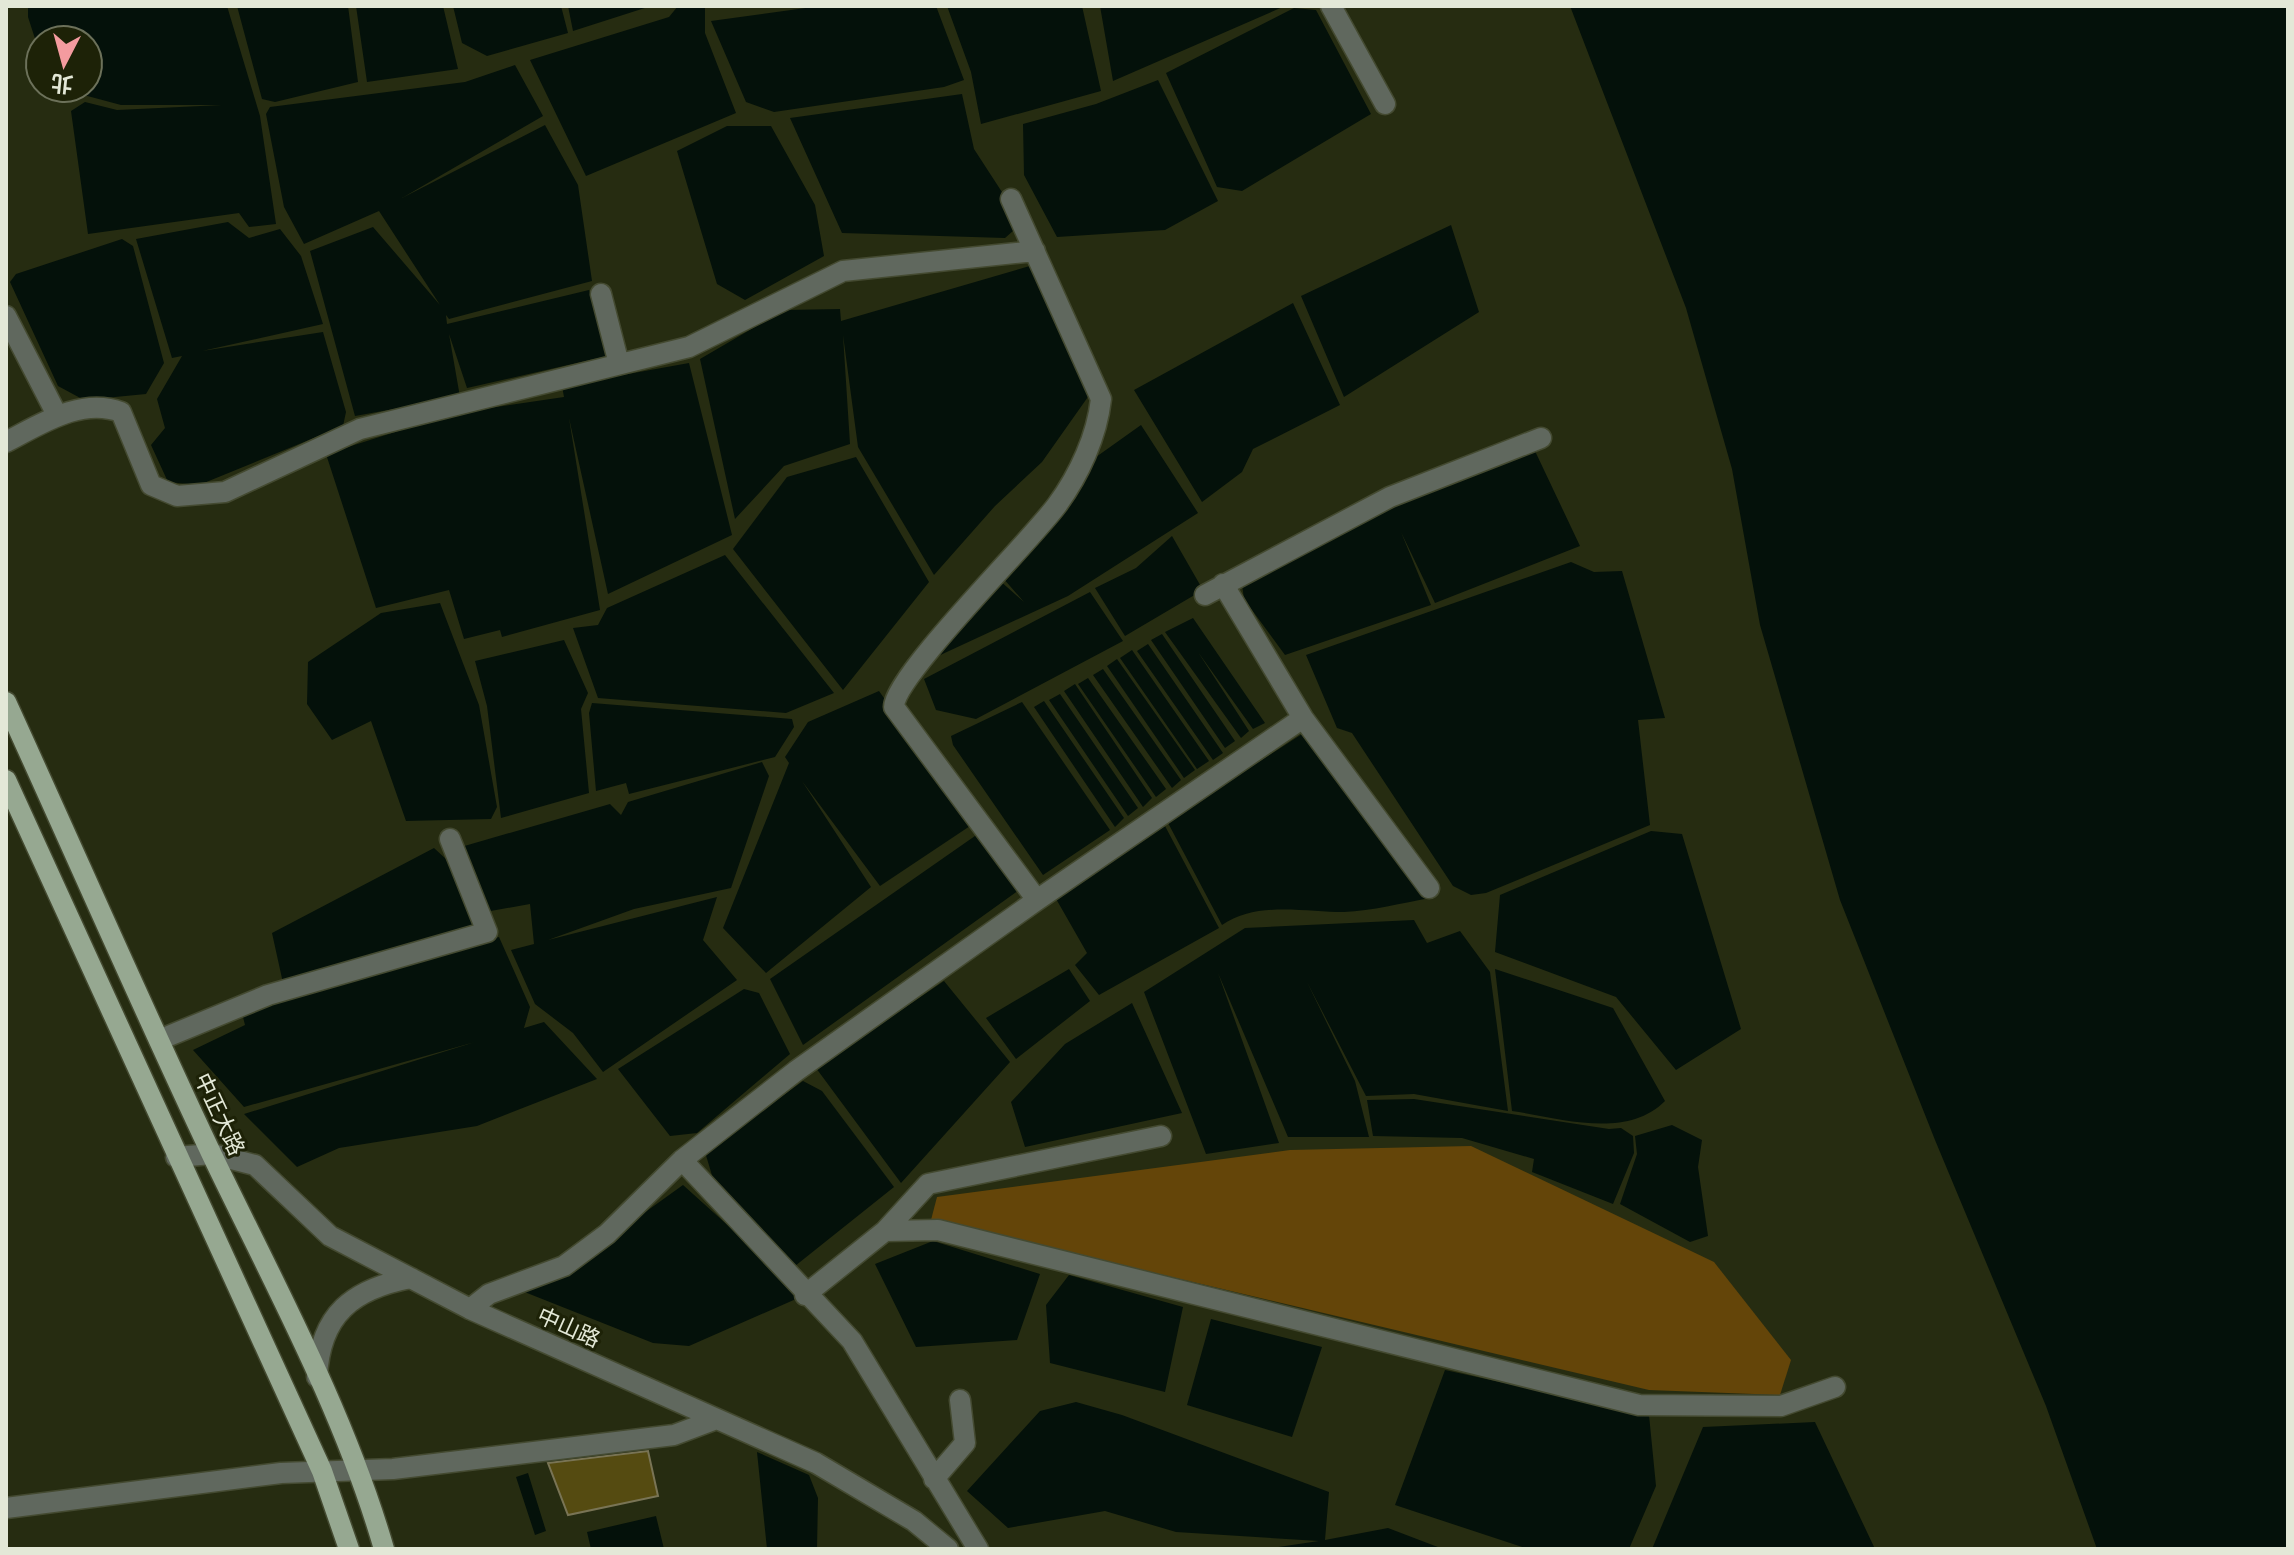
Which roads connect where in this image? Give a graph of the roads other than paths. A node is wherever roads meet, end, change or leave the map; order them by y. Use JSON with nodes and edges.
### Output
{"nodes":[{"id":1,"x":1331,"y":6,"type":"edge"},
{"id":2,"x":1385,"y":104,"type":"dead end"},
{"id":3,"x":1011,"y":199,"type":"dead end"},
{"id":4,"x":1035,"y":251,"type":"junction"},
{"id":5,"x":601,"y":294,"type":"dead end"},
{"id":6,"x":6,"y":316,"type":"edge"},
{"id":7,"x":619,"y":364,"type":"junction"},
{"id":8,"x":57,"y":415,"type":"junction"},
{"id":9,"x":1541,"y":438,"type":"dead end"},
{"id":10,"x":6,"y":442,"type":"edge"},
{"id":11,"x":1223,"y":584,"type":"junction"},
{"id":12,"x":1205,"y":595,"type":"dead end"},
{"id":13,"x":6,"y":702,"type":"edge"},
{"id":14,"x":1303,"y":718,"type":"junction"},
{"id":15,"x":6,"y":780,"type":"edge"},
{"id":16,"x":450,"y":839,"type":"dead end"},
{"id":17,"x":1429,"y":888,"type":"dead end"},
{"id":18,"x":1037,"y":900,"type":"junction"},
{"id":19,"x":159,"y":1040,"type":"junction"},
{"id":20,"x":1161,"y":1136,"type":"dead end"},
{"id":21,"x":212,"y":1154,"type":"junction"},
{"id":22,"x":176,"y":1157,"type":"junction"},
{"id":23,"x":682,"y":1160,"type":"junction"},
{"id":24,"x":885,"y":1231,"type":"junction"},
{"id":25,"x":411,"y":1278,"type":"junction"},
{"id":26,"x":805,"y":1295,"type":"junction"},
{"id":27,"x":470,"y":1309,"type":"junction"},
{"id":28,"x":317,"y":1377,"type":"junction"},
{"id":29,"x":1835,"y":1387,"type":"dead end"},
{"id":30,"x":960,"y":1400,"type":"dead end"},
{"id":31,"x":714,"y":1420,"type":"junction"},
{"id":32,"x":322,"y":1471,"type":"junction"},
{"id":33,"x":357,"y":1471,"type":"junction"},
{"id":34,"x":934,"y":1479,"type":"junction"},
{"id":35,"x":6,"y":1508,"type":"edge"},
{"id":36,"x":349,"y":1549,"type":"edge"},
{"id":37,"x":384,"y":1549,"type":"edge"},
{"id":38,"x":948,"y":1549,"type":"edge"},
{"id":39,"x":978,"y":1549,"type":"edge"}],
"edges":[{"from":1,"to":2,"type":"street"},
{"from":3,"to":4,"type":"street"},
{"from":4,"to":7,"type":"street"},
{"from":4,"to":18,"type":"street"},
{"from":5,"to":7,"type":"street"},
{"from":6,"to":8,"type":"street"},
{"from":7,"to":8,"type":"street"},
{"from":8,"to":10,"type":"street"},
{"from":9,"to":11,"type":"street"},
{"from":11,"to":12,"type":"street"},
{"from":11,"to":14,"type":"street"},
{"from":13,"to":19,"type":"main road","name":"中正大路"},
{"from":14,"to":17,"type":"street"},
{"from":14,"to":18,"type":"street"},
{"from":15,"to":22,"type":"main road"},
{"from":16,"to":19,"type":"street"},
{"from":18,"to":23,"type":"street"},
{"from":19,"to":21,"type":"main road","name":"中正大路"},
{"from":20,"to":24,"type":"street"},
{"from":21,"to":22,"type":"street","name":"中山路"},
{"from":21,"to":25,"type":"street","name":"中山路"},
{"from":21,"to":28,"type":"main road","name":"中正大路"},
{"from":22,"to":32,"type":"main road"},
{"from":23,"to":26,"type":"street"},
{"from":23,"to":27,"type":"street"},
{"from":24,"to":26,"type":"street"},
{"from":24,"to":29,"type":"street"},
{"from":25,"to":27,"type":"street","name":"中山路"},
{"from":25,"to":28,"type":"street"},
{"from":26,"to":34,"type":"street"},
{"from":27,"to":31,"type":"street","name":"中山路"},
{"from":28,"to":33,"type":"main road","name":"中正大路"},
{"from":30,"to":34,"type":"street"},
{"from":31,"to":33,"type":"street"},
{"from":31,"to":38,"type":"street","name":"中山路"},
{"from":32,"to":33,"type":"street"},
{"from":32,"to":35,"type":"street"},
{"from":32,"to":36,"type":"main road"},
{"from":33,"to":37,"type":"main road","name":"中正大路"},
{"from":34,"to":39,"type":"street"}]}
